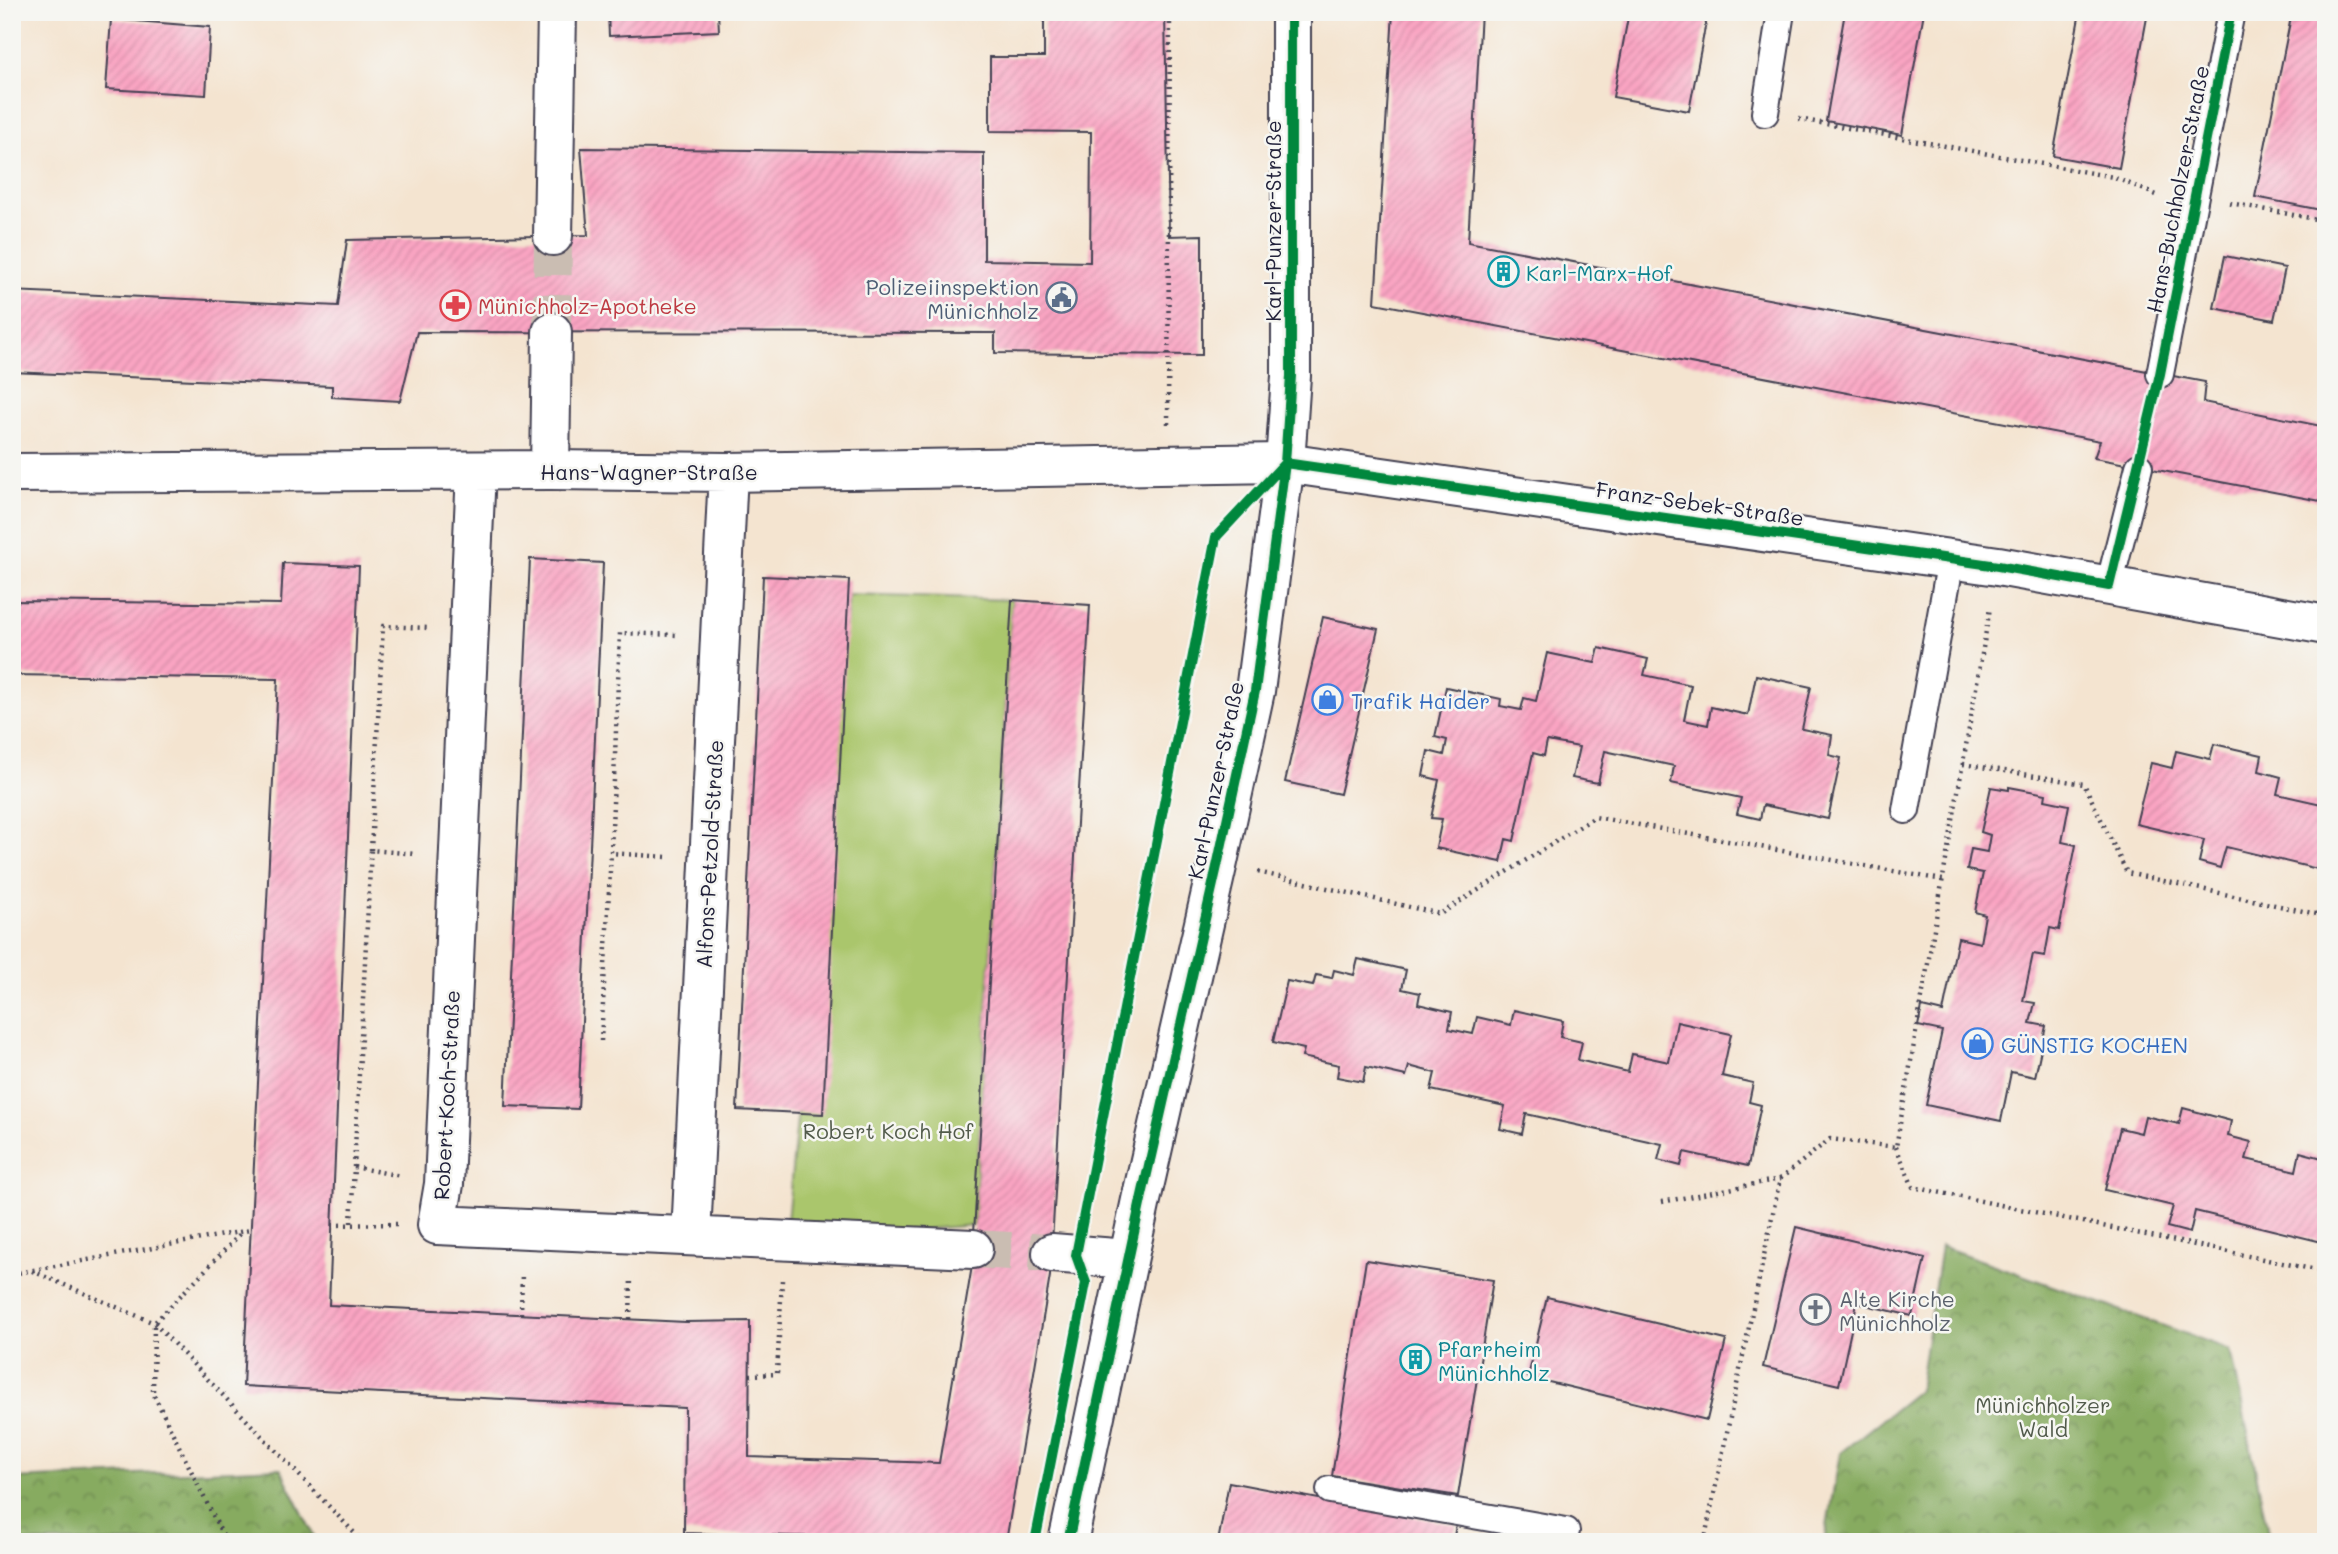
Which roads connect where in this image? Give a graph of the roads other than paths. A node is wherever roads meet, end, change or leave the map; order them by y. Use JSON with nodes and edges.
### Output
{"nodes":[{"id":1,"x":557,"y":12,"type":"edge"},
{"id":2,"x":1291,"y":12,"type":"edge"},
{"id":3,"x":1781,"y":12,"type":"edge"},
{"id":4,"x":2231,"y":12,"type":"edge"},
{"id":5,"x":1765,"y":113,"type":"road end"},
{"id":6,"x":554,"y":236,"type":"tunnel mouth"},
{"id":7,"x":552,"y":332,"type":"tunnel mouth"},
{"id":8,"x":2160,"y":374,"type":"dead end"},
{"id":9,"x":1285,"y":463,"type":"junction"},
{"id":10,"x":2139,"y":467,"type":"dead end"},
{"id":11,"x":550,"y":470,"type":"junction"},
{"id":12,"x":476,"y":471,"type":"junction"},
{"id":13,"x":12,"y":472,"type":"edge"},
{"id":14,"x":728,"y":472,"type":"junction"},
{"id":15,"x":1951,"y":559,"type":"junction"},
{"id":16,"x":2109,"y":586,"type":"junction"},
{"id":17,"x":2326,"y":625,"type":"edge"},
{"id":18,"x":1906,"y":810,"type":"dead end"},
{"id":19,"x":691,"y":1236,"type":"junction"},
{"id":20,"x":973,"y":1249,"type":"tunnel mouth"},
{"id":21,"x":1052,"y":1254,"type":"tunnel mouth"},
{"id":22,"x":1128,"y":1259,"type":"junction"},
{"id":23,"x":1330,"y":1490,"type":"dead end"},
{"id":24,"x":1566,"y":1531,"type":"dead end"},
{"id":25,"x":1068,"y":1542,"type":"edge"}],
"edges":[{"from":1,"to":6,"type":"street"},
{"from":2,"to":9,"type":"street","name":"Karl-Punzer-Straße"},
{"from":3,"to":5,"type":"lane"},
{"from":4,"to":8,"type":"lane","name":"Hans-Buchholzer-Straße"},
{"from":7,"to":11,"type":"street"},
{"from":9,"to":14,"type":"street","name":"Hans-Wagner-Straße"},
{"from":9,"to":15,"type":"street","name":"Franz-Sebek-Straße"},
{"from":9,"to":22,"type":"street","name":"Karl-Punzer-Straße"},
{"from":10,"to":16,"type":"lane"},
{"from":11,"to":12,"type":"street","name":"Hans-Wagner-Straße"},
{"from":11,"to":14,"type":"street","name":"Hans-Wagner-Straße"},
{"from":12,"to":13,"type":"street","name":"Hans-Wagner-Straße"},
{"from":12,"to":19,"type":"street","name":"Robert-Koch-Straße"},
{"from":14,"to":19,"type":"street","name":"Alfons-Petzold-Straße"},
{"from":15,"to":16,"type":"street","name":"Franz-Sebek-Straße"},
{"from":15,"to":18,"type":"lane"},
{"from":16,"to":17,"type":"street","name":"Franz-Sebek-Straße"},
{"from":19,"to":20,"type":"street","name":"Robert-Koch-Straße"},
{"from":21,"to":22,"type":"street"},
{"from":22,"to":25,"type":"street","name":"Karl-Punzer-Straße"},
{"from":23,"to":24,"type":"lane"}]}
